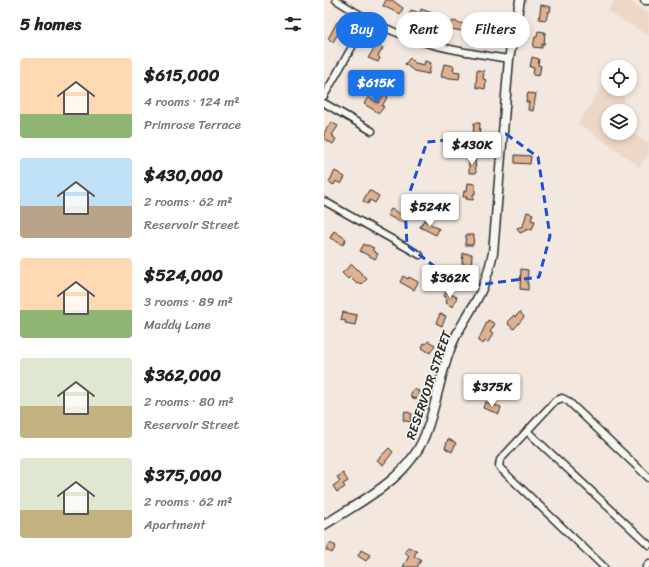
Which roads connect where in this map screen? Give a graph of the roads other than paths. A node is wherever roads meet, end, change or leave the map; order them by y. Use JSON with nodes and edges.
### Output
{"nodes":[{"id":1,"x":336,"y":0,"type":"edge"},
{"id":2,"x":520,"y":0,"type":"edge"},
{"id":3,"x":356,"y":12,"type":"edge"},
{"id":4,"x":388,"y":29,"type":"edge"},
{"id":5,"x":351,"y":48,"type":"edge"},
{"id":6,"x":509,"y":60,"type":"junction"},
{"id":7,"x":324,"y":96,"type":"edge"},
{"id":8,"x":324,"y":102,"type":"edge"},
{"id":9,"x":372,"y":131,"type":"dead end"},
{"id":10,"x":324,"y":201,"type":"edge"},
{"id":11,"x":420,"y":255,"type":"dead end"},
{"id":12,"x":527,"y":431,"type":"junction"},
{"id":13,"x":649,"y":478,"type":"edge"},
{"id":14,"x":324,"y":525,"type":"edge"},
{"id":15,"x":649,"y":545,"type":"edge"},
{"id":16,"x":649,"y":563,"type":"edge"},
{"id":17,"x":604,"y":567,"type":"edge"},
{"id":18,"x":646,"y":567,"type":"edge"}],
"edges":[{"from":1,"to":3,"type":"street"},
{"from":2,"to":6,"type":"street","name":"RESERVOIR STREET"},
{"from":4,"to":6,"type":"street"},
{"from":5,"to":7,"type":"street"},
{"from":6,"to":14,"type":"street","name":"RESERVOIR STREET"},
{"from":8,"to":9,"type":"street"},
{"from":10,"to":11,"type":"street"},
{"from":12,"to":13,"type":"street"},
{"from":12,"to":15,"type":"street"},
{"from":12,"to":17,"type":"street"},
{"from":16,"to":18,"type":"street"}]}
